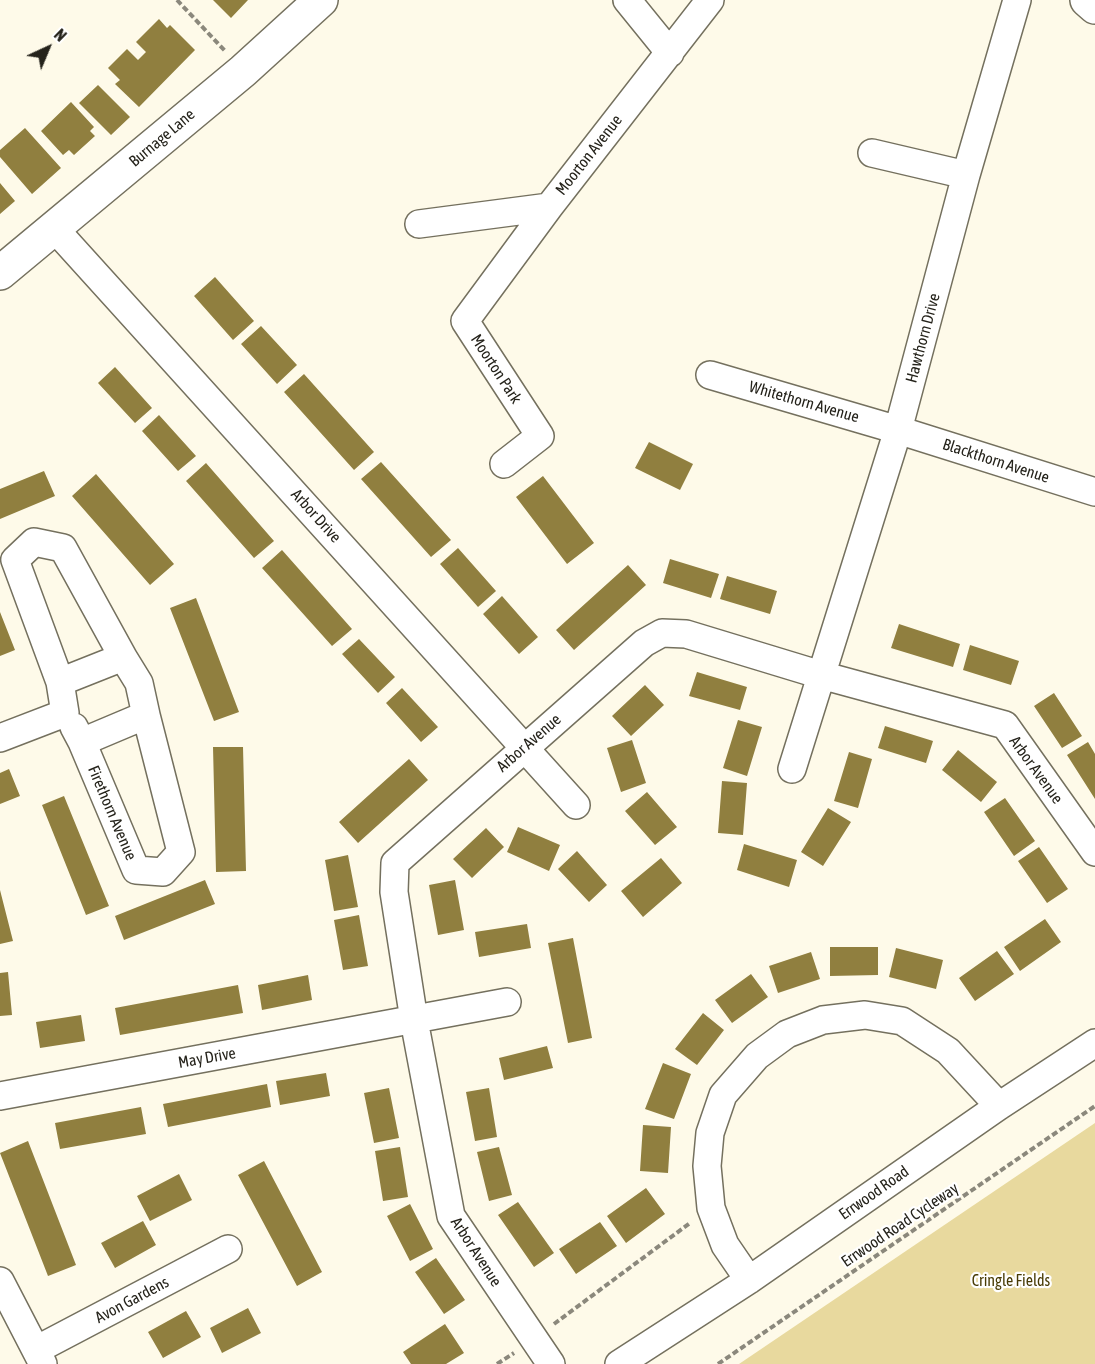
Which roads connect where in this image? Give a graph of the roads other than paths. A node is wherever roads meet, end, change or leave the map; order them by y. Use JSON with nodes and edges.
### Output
{"nodes":[{"id":1,"x":321,"y":0,"type":"edge"},
{"id":2,"x":627,"y":0,"type":"edge"},
{"id":3,"x":710,"y":0,"type":"edge"},
{"id":4,"x":1017,"y":0,"type":"edge"},
{"id":5,"x":1087,"y":0,"type":"edge"},
{"id":6,"x":1095,"y":7,"type":"edge"},
{"id":7,"x":670,"y":53,"type":"junction"},
{"id":8,"x":872,"y":153,"type":"dead end"},
{"id":9,"x":966,"y":176,"type":"junction"},
{"id":10,"x":549,"y":207,"type":"junction"},
{"id":11,"x":419,"y":224,"type":"dead end"},
{"id":12,"x":54,"y":228,"type":"junction"},
{"id":13,"x":0,"y":273,"type":"edge"},
{"id":14,"x":710,"y":375,"type":"dead end"},
{"id":15,"x":898,"y":430,"type":"junction"},
{"id":16,"x":504,"y":464,"type":"dead end"},
{"id":17,"x":1095,"y":492,"type":"edge"},
{"id":18,"x":123,"y":657,"type":"junction"},
{"id":19,"x":821,"y":675,"type":"junction"},
{"id":20,"x":60,"y":682,"type":"junction"},
{"id":21,"x":65,"y":713,"type":"junction"},
{"id":22,"x":146,"y":715,"type":"junction"},
{"id":23,"x":0,"y":738,"type":"edge"},
{"id":24,"x":82,"y":742,"type":"junction"},
{"id":25,"x":525,"y":747,"type":"junction"},
{"id":26,"x":792,"y":769,"type":"dead end"},
{"id":27,"x":576,"y":805,"type":"dead end"},
{"id":28,"x":1095,"y":852,"type":"edge"},
{"id":29,"x":507,"y":1002,"type":"dead end"},
{"id":30,"x":414,"y":1020,"type":"junction"},
{"id":31,"x":1095,"y":1043,"type":"edge"},
{"id":32,"x":0,"y":1096,"type":"edge"},
{"id":33,"x":999,"y":1106,"type":"junction"},
{"id":34,"x":228,"y":1250,"type":"dead end"},
{"id":35,"x":749,"y":1280,"type":"junction"},
{"id":36,"x":0,"y":1281,"type":"edge"},
{"id":37,"x":39,"y":1357,"type":"edge"},
{"id":38,"x":551,"y":1364,"type":"edge"},
{"id":39,"x":619,"y":1364,"type":"edge"}],
"edges":[{"from":1,"to":12,"type":"street","name":"Burnage Lane"},
{"from":2,"to":7,"type":"street"},
{"from":3,"to":7,"type":"street","name":"Moorton Avenue"},
{"from":4,"to":9,"type":"street","name":"Hawthorn Drive"},
{"from":5,"to":6,"type":"street"},
{"from":7,"to":10,"type":"street","name":"Moorton Avenue"},
{"from":8,"to":9,"type":"street"},
{"from":9,"to":15,"type":"street","name":"Hawthorn Drive"},
{"from":10,"to":11,"type":"street","name":"Moorton Avenue"},
{"from":10,"to":16,"type":"street","name":"Moorton Park"},
{"from":12,"to":13,"type":"street","name":"Burnage Lane"},
{"from":12,"to":25,"type":"street","name":"Arbor Drive"},
{"from":14,"to":15,"type":"street","name":"Whitethorn Avenue"},
{"from":15,"to":17,"type":"street","name":"Blackthorn Avenue"},
{"from":15,"to":19,"type":"street","name":"Hawthorn Drive"},
{"from":18,"to":20,"type":"street"},
{"from":18,"to":20,"type":"street","name":"Firethorn Avenue"},
{"from":18,"to":22,"type":"street","name":"Firethorn Avenue"},
{"from":19,"to":25,"type":"street","name":"Arbor Avenue"},
{"from":19,"to":26,"type":"street"},
{"from":19,"to":28,"type":"street","name":"Arbor Avenue"},
{"from":20,"to":21,"type":"street","name":"Firethorn Avenue"},
{"from":21,"to":23,"type":"street"},
{"from":21,"to":24,"type":"street","name":"Firethorn Avenue"},
{"from":22,"to":24,"type":"street"},
{"from":22,"to":24,"type":"street","name":"Firethorn Avenue"},
{"from":25,"to":27,"type":"street","name":"Arbor Drive"},
{"from":25,"to":30,"type":"street","name":"Arbor Avenue"},
{"from":29,"to":30,"type":"street"},
{"from":30,"to":32,"type":"street","name":"May Drive"},
{"from":30,"to":38,"type":"street","name":"Arbor Avenue"},
{"from":31,"to":33,"type":"street","name":"Errwood Road"},
{"from":33,"to":35,"type":"street","name":"Errwood Road"},
{"from":33,"to":35,"type":"street"},
{"from":34,"to":37,"type":"street","name":"Avon Gardens"},
{"from":35,"to":39,"type":"street","name":"Errwood Road"},
{"from":36,"to":37,"type":"street"}]}
